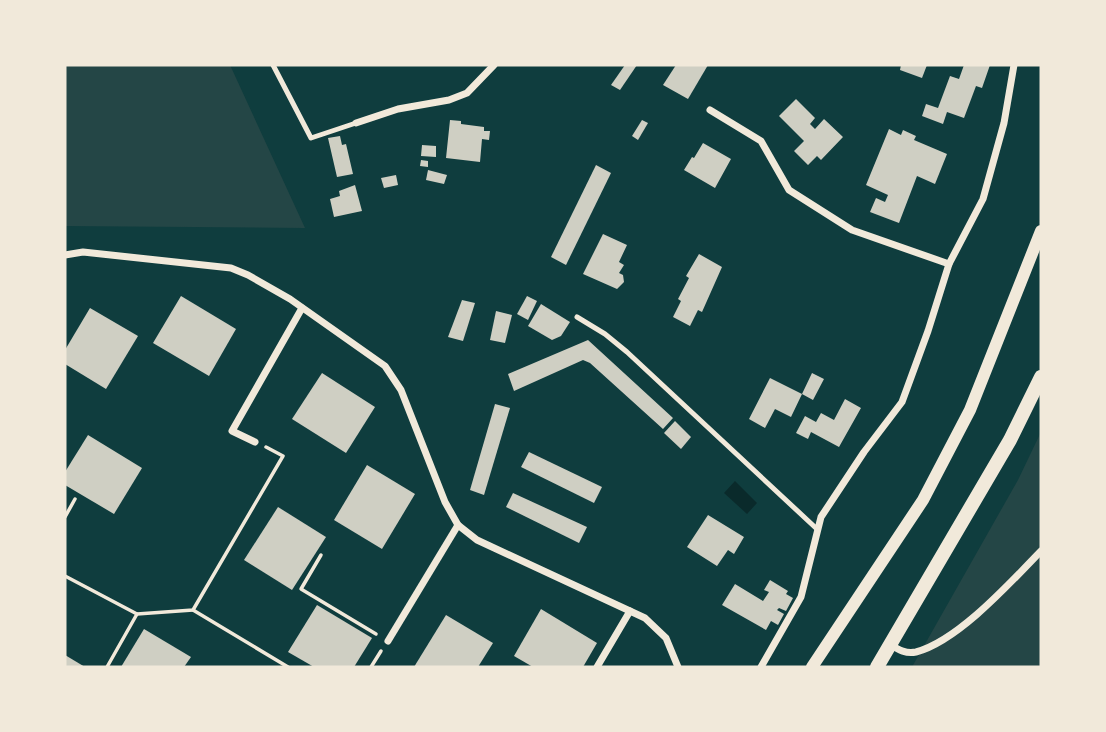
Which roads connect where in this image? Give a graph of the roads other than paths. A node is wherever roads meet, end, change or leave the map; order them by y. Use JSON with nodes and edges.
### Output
{"nodes":[{"id":1,"x":272,"y":65,"type":"edge"},
{"id":2,"x":494,"y":65,"type":"edge"},
{"id":3,"x":1014,"y":65,"type":"edge"},
{"id":4,"x":710,"y":110,"type":"dead end"},
{"id":5,"x":356,"y":123,"type":"joint"},
{"id":6,"x":1041,"y":230,"type":"edge"},
{"id":7,"x":65,"y":255,"type":"edge"},
{"id":8,"x":949,"y":264,"type":"junction"},
{"id":9,"x":302,"y":308,"type":"junction"},
{"id":10,"x":577,"y":317,"type":"dead end"},
{"id":11,"x":1041,"y":377,"type":"edge"},
{"id":12,"x":255,"y":442,"type":"road end"},
{"id":13,"x":458,"y":525,"type":"junction"},
{"id":14,"x":818,"y":530,"type":"junction"},
{"id":15,"x":1041,"y":551,"type":"edge"},
{"id":16,"x":631,"y":611,"type":"junction"},
{"id":17,"x":387,"y":641,"type":"road end"},
{"id":18,"x":891,"y":645,"type":"junction"},
{"id":19,"x":597,"y":667,"type":"edge"},
{"id":20,"x":678,"y":667,"type":"edge"},
{"id":21,"x":761,"y":667,"type":"edge"},
{"id":22,"x":813,"y":667,"type":"edge"},
{"id":23,"x":877,"y":667,"type":"edge"}],
"edges":[{"from":1,"to":5,"type":"lane"},
{"from":2,"to":5,"type":"street"},
{"from":3,"to":8,"type":"street"},
{"from":4,"to":8,"type":"street"},
{"from":6,"to":22,"type":"street"},
{"from":7,"to":9,"type":"street"},
{"from":8,"to":14,"type":"street"},
{"from":9,"to":12,"type":"street"},
{"from":9,"to":13,"type":"street"},
{"from":10,"to":14,"type":"lane"},
{"from":11,"to":18,"type":"main road"},
{"from":13,"to":16,"type":"street"},
{"from":13,"to":17,"type":"street"},
{"from":14,"to":21,"type":"street"},
{"from":15,"to":18,"type":"street"},
{"from":16,"to":19,"type":"street"},
{"from":16,"to":20,"type":"street"},
{"from":18,"to":23,"type":"main road"}]}
